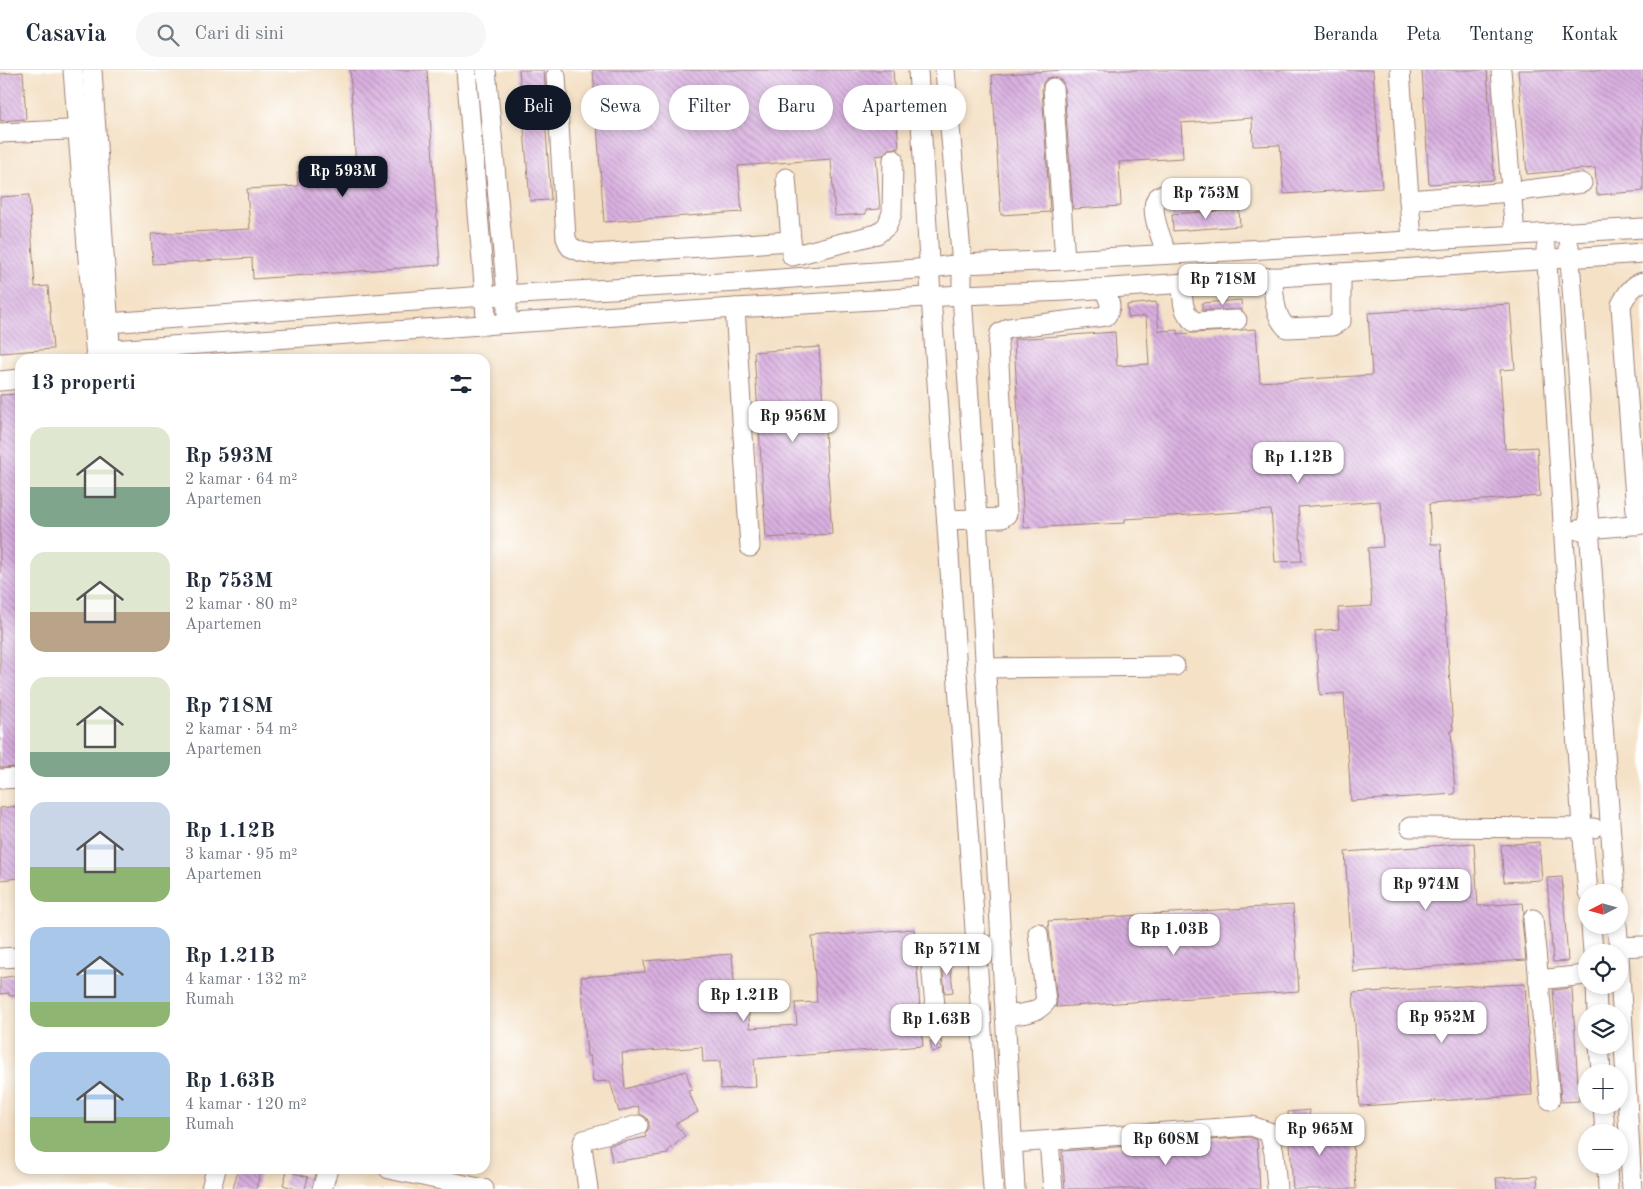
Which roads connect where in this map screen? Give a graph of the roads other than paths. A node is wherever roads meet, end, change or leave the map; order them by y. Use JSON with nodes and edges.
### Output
{"nodes":[{"id":1,"x":73,"y":70,"type":"edge"},
{"id":2,"x":92,"y":70,"type":"edge"},
{"id":3,"x":466,"y":70,"type":"edge"},
{"id":4,"x":486,"y":70,"type":"edge"},
{"id":5,"x":918,"y":70,"type":"edge"},
{"id":6,"x":945,"y":70,"type":"edge"},
{"id":7,"x":1400,"y":70,"type":"edge"},
{"id":8,"x":1500,"y":70,"type":"edge"},
{"id":9,"x":556,"y":76,"type":"dead end"},
{"id":10,"x":1053,"y":88,"type":"dead end"},
{"id":11,"x":87,"y":130,"type":"junction"},
{"id":12,"x":0,"y":133,"type":"edge"},
{"id":13,"x":893,"y":158,"type":"dead end"},
{"id":14,"x":786,"y":178,"type":"dead end"},
{"id":15,"x":1582,"y":183,"type":"dead end"},
{"id":16,"x":1207,"y":191,"type":"dead end"},
{"id":17,"x":1511,"y":192,"type":"junction"},
{"id":18,"x":1409,"y":200,"type":"junction"},
{"id":19,"x":1643,"y":228,"type":"edge"},
{"id":20,"x":1567,"y":232,"type":"junction"},
{"id":21,"x":1545,"y":233,"type":"junction"},
{"id":22,"x":1514,"y":235,"type":"junction"},
{"id":23,"x":1412,"y":241,"type":"junction"},
{"id":24,"x":792,"y":248,"type":"junction"},
{"id":25,"x":1643,"y":253,"type":"edge"},
{"id":26,"x":1167,"y":254,"type":"junction"},
{"id":27,"x":1570,"y":258,"type":"junction"},
{"id":28,"x":1548,"y":259,"type":"junction"},
{"id":29,"x":1065,"y":260,"type":"junction"},
{"id":30,"x":962,"y":264,"type":"junction"},
{"id":31,"x":930,"y":268,"type":"junction"},
{"id":32,"x":1341,"y":273,"type":"junction"},
{"id":33,"x":794,"y":277,"type":"junction"},
{"id":34,"x":1272,"y":277,"type":"junction"},
{"id":35,"x":1643,"y":282,"type":"edge"},
{"id":36,"x":1182,"y":283,"type":"junction"},
{"id":37,"x":1104,"y":289,"type":"junction"},
{"id":38,"x":962,"y":294,"type":"junction"},
{"id":39,"x":507,"y":295,"type":"junction"},
{"id":40,"x":485,"y":296,"type":"junction"},
{"id":41,"x":931,"y":296,"type":"junction"},
{"id":42,"x":735,"y":308,"type":"junction"},
{"id":43,"x":1237,"y":320,"type":"dead end"},
{"id":44,"x":102,"y":323,"type":"junction"},
{"id":45,"x":508,"y":323,"type":"junction"},
{"id":46,"x":486,"y":325,"type":"junction"},
{"id":47,"x":229,"y":350,"type":"edge"},
{"id":48,"x":104,"y":354,"type":"edge"},
{"id":49,"x":129,"y":354,"type":"edge"},
{"id":50,"x":15,"y":380,"type":"edge"},
{"id":51,"x":0,"y":381,"type":"edge"},
{"id":52,"x":977,"y":518,"type":"junction"},
{"id":53,"x":946,"y":520,"type":"junction"},
{"id":54,"x":1640,"y":525,"type":"edge"},
{"id":55,"x":1588,"y":529,"type":"junction"},
{"id":56,"x":1564,"y":531,"type":"junction"},
{"id":57,"x":750,"y":547,"type":"dead end"},
{"id":58,"x":1175,"y":666,"type":"dead end"},
{"id":59,"x":985,"y":668,"type":"junction"},
{"id":60,"x":990,"y":748,"type":"junction"},
{"id":61,"x":962,"y":750,"type":"junction"},
{"id":62,"x":15,"y":778,"type":"edge"},
{"id":63,"x":0,"y":779,"type":"edge"},
{"id":64,"x":1410,"y":827,"type":"dead end"},
{"id":65,"x":1582,"y":828,"type":"junction"},
{"id":66,"x":1610,"y":828,"type":"junction"},
{"id":67,"x":1587,"y":884,"type":"edge"},
{"id":68,"x":1614,"y":884,"type":"edge"},
{"id":69,"x":1533,"y":919,"type":"dead end"},
{"id":70,"x":1038,"y":933,"type":"dead end"},
{"id":71,"x":1001,"y":945,"type":"junction"},
{"id":72,"x":976,"y":946,"type":"junction"},
{"id":73,"x":1643,"y":946,"type":"edge"},
{"id":74,"x":1628,"y":950,"type":"edge"},
{"id":75,"x":15,"y":957,"type":"edge"},
{"id":76,"x":0,"y":958,"type":"edge"},
{"id":77,"x":1578,"y":976,"type":"edge"},
{"id":78,"x":1538,"y":980,"type":"junction"},
{"id":79,"x":1005,"y":1016,"type":"junction"},
{"id":80,"x":982,"y":1018,"type":"junction"},
{"id":81,"x":1625,"y":1054,"type":"edge"},
{"id":82,"x":1550,"y":1100,"type":"dead end"},
{"id":83,"x":638,"y":1125,"type":"dead end"},
{"id":84,"x":1048,"y":1141,"type":"junction"},
{"id":85,"x":1012,"y":1143,"type":"junction"},
{"id":86,"x":214,"y":1174,"type":"edge"},
{"id":87,"x":326,"y":1174,"type":"edge"},
{"id":88,"x":413,"y":1174,"type":"edge"},
{"id":89,"x":1607,"y":1174,"type":"edge"},
{"id":90,"x":210,"y":1189,"type":"edge"},
{"id":91,"x":322,"y":1189,"type":"edge"},
{"id":92,"x":484,"y":1189,"type":"edge"},
{"id":93,"x":588,"y":1189,"type":"edge"},
{"id":94,"x":993,"y":1189,"type":"edge"},
{"id":95,"x":1015,"y":1189,"type":"edge"},
{"id":96,"x":1053,"y":1189,"type":"edge"},
{"id":97,"x":1277,"y":1189,"type":"edge"},
{"id":98,"x":1608,"y":1189,"type":"edge"},
{"id":99,"x":1632,"y":1189,"type":"edge"}],
"edges":[{"from":1,"to":11,"type":"street"},
{"from":2,"to":11,"type":"street"},
{"from":3,"to":40,"type":"street"},
{"from":4,"to":39,"type":"street"},
{"from":5,"to":31,"type":"street"},
{"from":6,"to":30,"type":"street"},
{"from":7,"to":18,"type":"street"},
{"from":8,"to":17,"type":"street"},
{"from":9,"to":24,"type":"street"},
{"from":10,"to":29,"type":"street"},
{"from":11,"to":12,"type":"street"},
{"from":11,"to":44,"type":"street"},
{"from":13,"to":24,"type":"street"},
{"from":14,"to":24,"type":"street"},
{"from":15,"to":17,"type":"street"},
{"from":16,"to":26,"type":"street"},
{"from":17,"to":18,"type":"street"},
{"from":17,"to":22,"type":"street"},
{"from":18,"to":23,"type":"street"},
{"from":19,"to":20,"type":"street"},
{"from":20,"to":21,"type":"street"},
{"from":20,"to":27,"type":"street"},
{"from":21,"to":22,"type":"street"},
{"from":21,"to":28,"type":"street"},
{"from":22,"to":23,"type":"street"},
{"from":23,"to":26,"type":"street"},
{"from":24,"to":33,"type":"street"},
{"from":25,"to":27,"type":"street"},
{"from":26,"to":29,"type":"street"},
{"from":27,"to":28,"type":"street"},
{"from":27,"to":55,"type":"street"},
{"from":28,"to":32,"type":"street"},
{"from":28,"to":56,"type":"street"},
{"from":29,"to":30,"type":"street"},
{"from":30,"to":31,"type":"street"},
{"from":30,"to":38,"type":"street"},
{"from":31,"to":33,"type":"street"},
{"from":31,"to":41,"type":"street"},
{"from":32,"to":34,"type":"street"},
{"from":32,"to":34,"type":"street"},
{"from":33,"to":39,"type":"street"},
{"from":34,"to":36,"type":"street"},
{"from":35,"to":54,"type":"street"},
{"from":36,"to":37,"type":"street"},
{"from":36,"to":43,"type":"street"},
{"from":37,"to":38,"type":"street"},
{"from":37,"to":52,"type":"street"},
{"from":38,"to":41,"type":"street"},
{"from":38,"to":52,"type":"street"},
{"from":39,"to":40,"type":"street"},
{"from":39,"to":45,"type":"street"},
{"from":40,"to":44,"type":"street"},
{"from":40,"to":46,"type":"street"},
{"from":41,"to":42,"type":"street"},
{"from":41,"to":53,"type":"street"},
{"from":42,"to":45,"type":"street"},
{"from":42,"to":57,"type":"street"},
{"from":44,"to":48,"type":"street"},
{"from":45,"to":46,"type":"street"},
{"from":46,"to":47,"type":"street"},
{"from":47,"to":49,"type":"street"},
{"from":50,"to":51,"type":"street"},
{"from":52,"to":53,"type":"street"},
{"from":52,"to":59,"type":"street"},
{"from":53,"to":61,"type":"street"},
{"from":54,"to":55,"type":"street"},
{"from":55,"to":56,"type":"street"},
{"from":55,"to":66,"type":"street"},
{"from":56,"to":65,"type":"street"},
{"from":58,"to":59,"type":"street"},
{"from":59,"to":60,"type":"street"},
{"from":60,"to":61,"type":"street"},
{"from":60,"to":71,"type":"street"},
{"from":61,"to":72,"type":"street"},
{"from":62,"to":63,"type":"street"},
{"from":64,"to":65,"type":"street"},
{"from":65,"to":66,"type":"street"},
{"from":65,"to":67,"type":"street"},
{"from":66,"to":68,"type":"street"},
{"from":69,"to":78,"type":"street"},
{"from":70,"to":79,"type":"street"},
{"from":71,"to":72,"type":"street"},
{"from":71,"to":79,"type":"street"},
{"from":72,"to":80,"type":"street"},
{"from":72,"to":80,"type":"street"},
{"from":73,"to":74,"type":"street"},
{"from":75,"to":76,"type":"street"},
{"from":77,"to":78,"type":"street"},
{"from":78,"to":82,"type":"street"},
{"from":79,"to":85,"type":"street"},
{"from":80,"to":94,"type":"street"},
{"from":81,"to":99,"type":"street"},
{"from":83,"to":93,"type":"street"},
{"from":84,"to":85,"type":"street"},
{"from":84,"to":96,"type":"street"},
{"from":84,"to":97,"type":"street"},
{"from":85,"to":95,"type":"street"},
{"from":86,"to":90,"type":"street"},
{"from":87,"to":91,"type":"street"},
{"from":88,"to":92,"type":"street"},
{"from":89,"to":98,"type":"street"}]}
